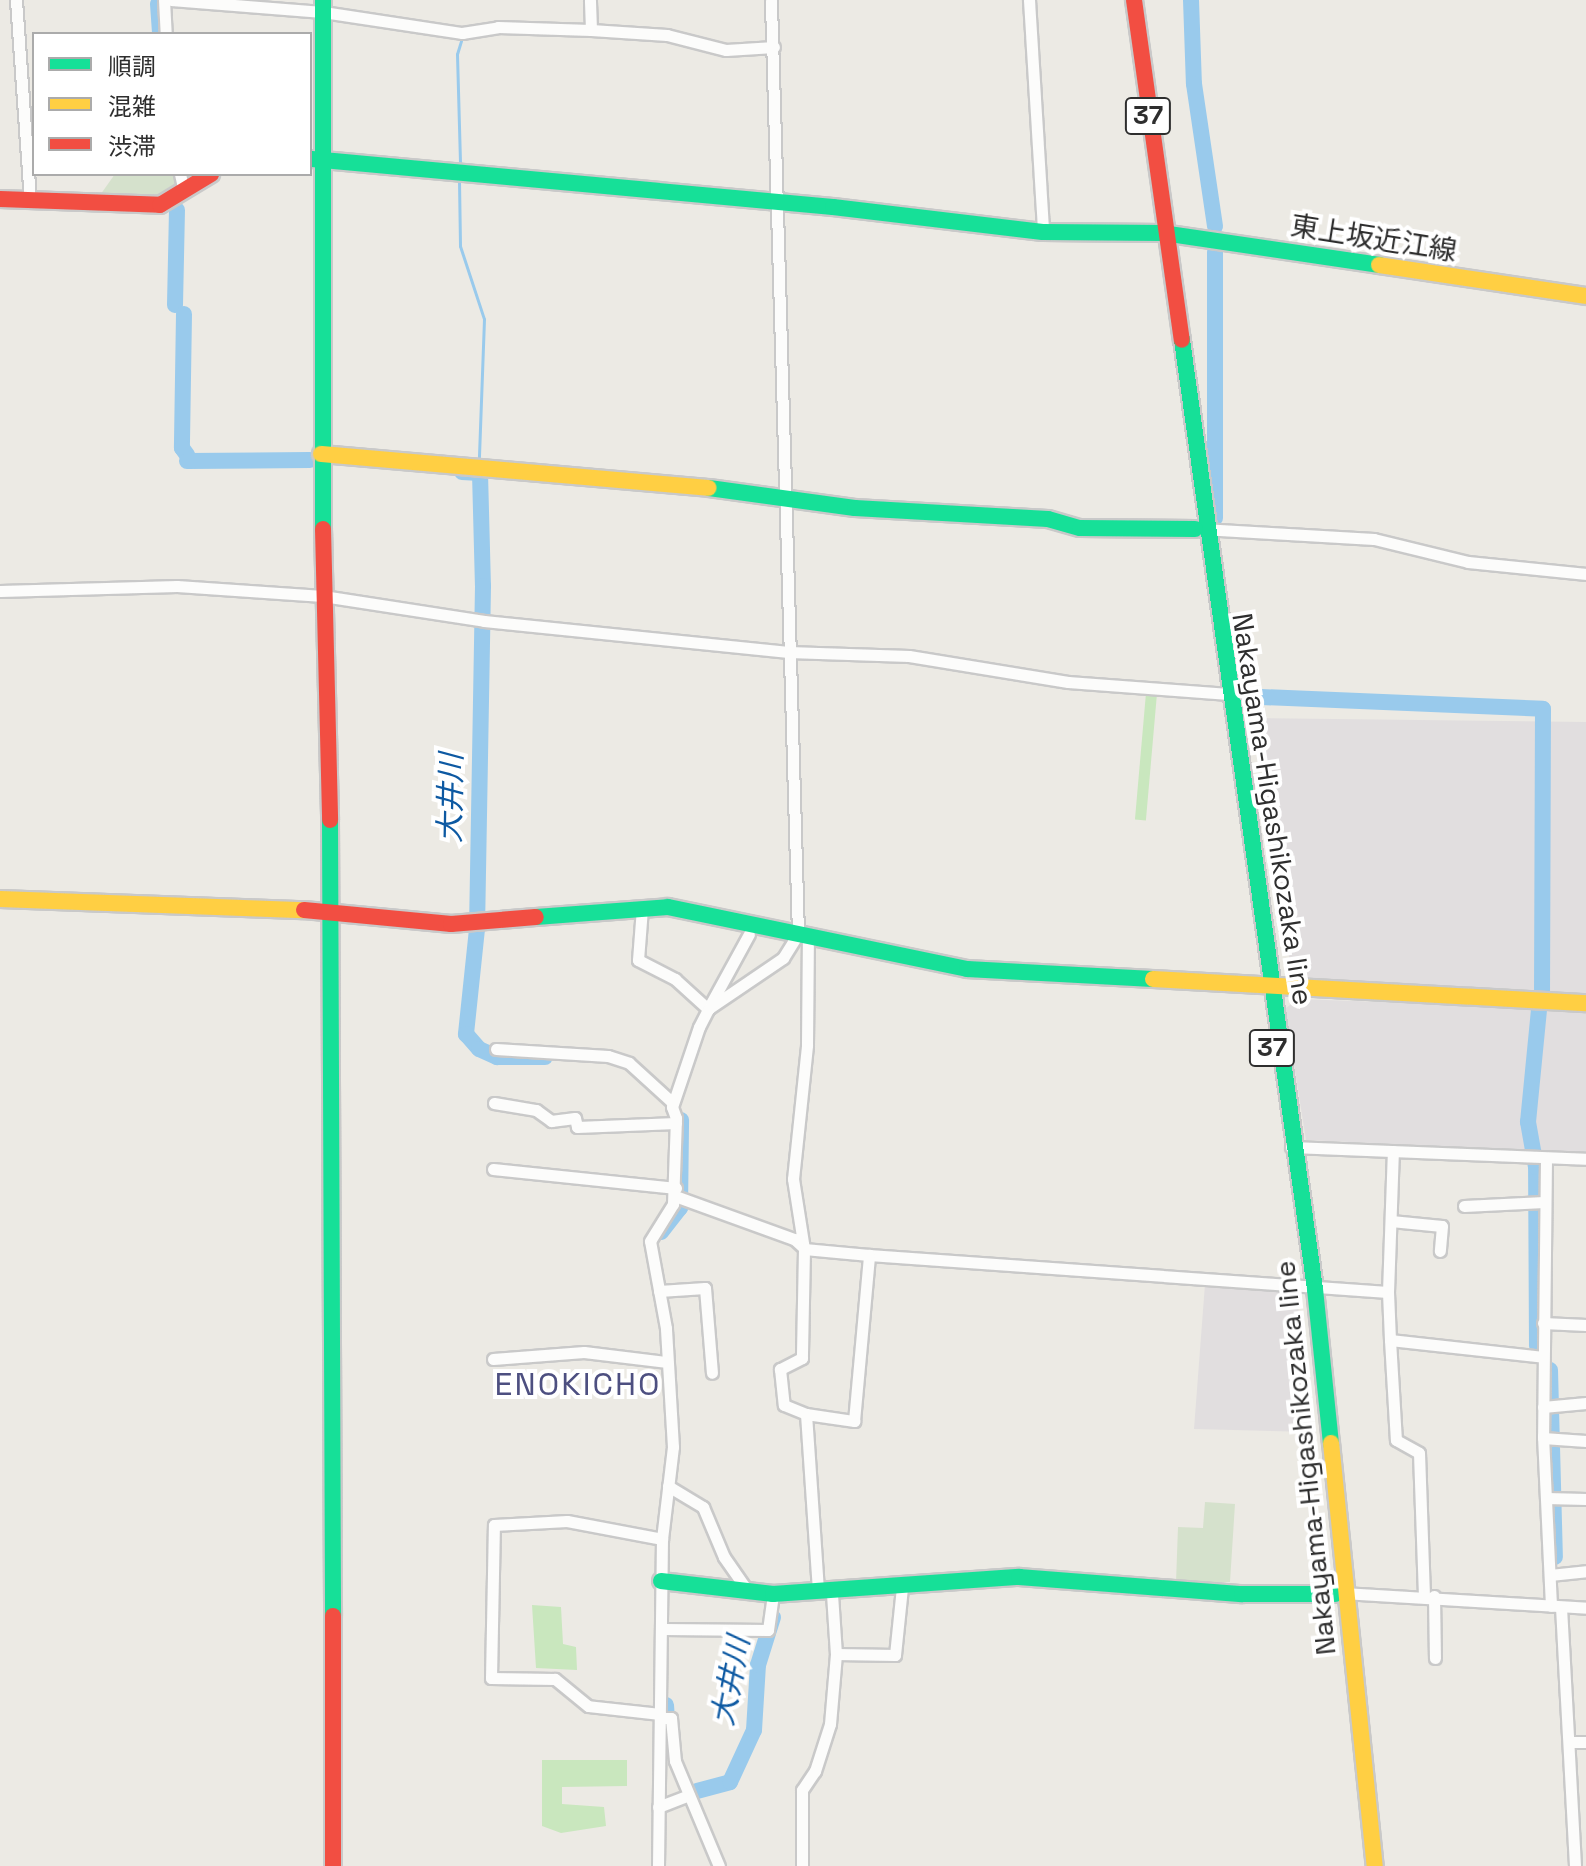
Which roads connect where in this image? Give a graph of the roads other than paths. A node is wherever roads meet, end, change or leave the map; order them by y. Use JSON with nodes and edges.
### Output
{"nodes":[{"id":1,"x":16,"y":0,"type":"edge"},
{"id":2,"x":164,"y":0,"type":"edge"},
{"id":3,"x":171,"y":0,"type":"edge"},
{"id":4,"x":590,"y":0,"type":"edge"},
{"id":5,"x":771,"y":0,"type":"edge"},
{"id":6,"x":1029,"y":0,"type":"edge"},
{"id":7,"x":1125,"y":0,"type":"edge"},
{"id":8,"x":1134,"y":0,"type":"edge"},
{"id":9,"x":323,"y":6,"type":"edge"},
{"id":10,"x":591,"y":30,"type":"junction"},
{"id":11,"x":166,"y":32,"type":"edge"},
{"id":12,"x":774,"y":47,"type":"junction"},
{"id":13,"x":316,"y":159,"type":"edge"},
{"id":14,"x":180,"y":176,"type":"edge"},
{"id":15,"x":208,"y":176,"type":"edge"},
{"id":16,"x":184,"y":192,"type":"junction"},
{"id":17,"x":0,"y":199,"type":"edge"},
{"id":18,"x":30,"y":202,"type":"junction"},
{"id":19,"x":780,"y":203,"type":"junction"},
{"id":20,"x":1043,"y":232,"type":"junction"},
{"id":21,"x":1158,"y":233,"type":"junction"},
{"id":22,"x":1586,"y":296,"type":"edge"},
{"id":23,"x":321,"y":454,"type":"junction"},
{"id":24,"x":787,"y":497,"type":"junction"},
{"id":25,"x":1208,"y":529,"type":"junction"},
{"id":26,"x":1586,"y":574,"type":"edge"},
{"id":27,"x":0,"y":591,"type":"edge"},
{"id":28,"x":323,"y":596,"type":"junction"},
{"id":29,"x":788,"y":652,"type":"junction"},
{"id":30,"x":1224,"y":693,"type":"junction"},
{"id":31,"x":0,"y":899,"type":"edge"},
{"id":32,"x":642,"y":908,"type":"junction"},
{"id":33,"x":332,"y":911,"type":"junction"},
{"id":34,"x":749,"y":934,"type":"dead end"},
{"id":35,"x":803,"y":936,"type":"junction"},
{"id":36,"x":1268,"y":988,"type":"junction"},
{"id":37,"x":1586,"y":1003,"type":"edge"},
{"id":38,"x":708,"y":1009,"type":"junction"},
{"id":39,"x":496,"y":1049,"type":"dead end"},
{"id":40,"x":494,"y":1103,"type":"dead end"},
{"id":41,"x":673,"y":1103,"type":"junction"},
{"id":42,"x":676,"y":1123,"type":"junction"},
{"id":43,"x":1291,"y":1146,"type":"junction"},
{"id":44,"x":1393,"y":1151,"type":"junction"},
{"id":45,"x":1538,"y":1158,"type":"junction"},
{"id":46,"x":1586,"y":1159,"type":"edge"},
{"id":47,"x":493,"y":1169,"type":"dead end"},
{"id":48,"x":678,"y":1195,"type":"junction"},
{"id":49,"x":1539,"y":1202,"type":"junction"},
{"id":50,"x":1464,"y":1206,"type":"dead end"},
{"id":51,"x":1391,"y":1221,"type":"junction"},
{"id":52,"x":804,"y":1249,"type":"junction"},
{"id":53,"x":1440,"y":1251,"type":"dead end"},
{"id":54,"x":869,"y":1255,"type":"junction"},
{"id":55,"x":1310,"y":1288,"type":"junction"},
{"id":56,"x":659,"y":1291,"type":"junction"},
{"id":57,"x":1388,"y":1292,"type":"junction"},
{"id":58,"x":1543,"y":1323,"type":"junction"},
{"id":59,"x":1586,"y":1325,"type":"edge"},
{"id":60,"x":1390,"y":1340,"type":"junction"},
{"id":61,"x":1543,"y":1357,"type":"junction"},
{"id":62,"x":493,"y":1359,"type":"dead end"},
{"id":63,"x":667,"y":1362,"type":"junction"},
{"id":64,"x":712,"y":1373,"type":"dead end"},
{"id":65,"x":1586,"y":1403,"type":"edge"},
{"id":66,"x":1543,"y":1407,"type":"junction"},
{"id":67,"x":806,"y":1414,"type":"junction"},
{"id":68,"x":1543,"y":1438,"type":"junction"},
{"id":69,"x":1586,"y":1441,"type":"edge"},
{"id":70,"x":668,"y":1486,"type":"junction"},
{"id":71,"x":1546,"y":1498,"type":"junction"},
{"id":72,"x":1586,"y":1499,"type":"edge"},
{"id":73,"x":662,"y":1539,"type":"junction"},
{"id":74,"x":1586,"y":1571,"type":"edge"},
{"id":75,"x":1550,"y":1575,"type":"junction"},
{"id":76,"x":661,"y":1581,"type":"junction"},
{"id":77,"x":902,"y":1587,"type":"junction"},
{"id":78,"x":747,"y":1590,"type":"junction"},
{"id":79,"x":825,"y":1593,"type":"junction"},
{"id":80,"x":773,"y":1594,"type":"junction"},
{"id":81,"x":1340,"y":1594,"type":"junction"},
{"id":82,"x":1429,"y":1596,"type":"junction"},
{"id":83,"x":1556,"y":1607,"type":"junction"},
{"id":84,"x":1586,"y":1608,"type":"edge"},
{"id":85,"x":663,"y":1629,"type":"junction"},
{"id":86,"x":836,"y":1654,"type":"junction"},
{"id":87,"x":1435,"y":1658,"type":"dead end"},
{"id":88,"x":663,"y":1717,"type":"junction"},
{"id":89,"x":1569,"y":1742,"type":"junction"},
{"id":90,"x":1586,"y":1742,"type":"edge"},
{"id":91,"x":685,"y":1796,"type":"junction"},
{"id":92,"x":658,"y":1807,"type":"junction"},
{"id":93,"x":333,"y":1866,"type":"edge"},
{"id":94,"x":658,"y":1866,"type":"edge"},
{"id":95,"x":719,"y":1866,"type":"edge"},
{"id":96,"x":802,"y":1866,"type":"edge"},
{"id":97,"x":1366,"y":1866,"type":"edge"},
{"id":98,"x":1375,"y":1866,"type":"edge"},
{"id":99,"x":1575,"y":1866,"type":"edge"}],
"edges":[{"from":1,"to":18,"type":"street"},
{"from":2,"to":11,"type":"street"},
{"from":3,"to":9,"type":"street"},
{"from":4,"to":10,"type":"street"},
{"from":5,"to":12,"type":"street"},
{"from":6,"to":20,"type":"street"},
{"from":7,"to":21,"type":"street","name":"Nakayama-Higashikozaka line","number":"37"},
{"from":8,"to":21,"type":"street","name":"Nakayama-Higashikozaka line","number":"37"},
{"from":9,"to":10,"type":"street"},
{"from":9,"to":13,"type":"street"},
{"from":10,"to":12,"type":"street"},
{"from":12,"to":19,"type":"street"},
{"from":13,"to":19,"type":"street","name":"東上坂近江線"},
{"from":13,"to":23,"type":"street"},
{"from":14,"to":16,"type":"street"},
{"from":15,"to":16,"type":"street"},
{"from":16,"to":18,"type":"street"},
{"from":17,"to":18,"type":"street"},
{"from":19,"to":20,"type":"street","name":"東上坂近江線"},
{"from":19,"to":24,"type":"street"},
{"from":20,"to":21,"type":"street","name":"東上坂近江線"},
{"from":21,"to":22,"type":"street","name":"東上坂近江線"},
{"from":21,"to":25,"type":"street","name":"Nakayama-Higashikozaka line","number":"37"},
{"from":23,"to":24,"type":"street"},
{"from":23,"to":28,"type":"street"},
{"from":24,"to":25,"type":"street"},
{"from":24,"to":29,"type":"street"},
{"from":25,"to":26,"type":"street"},
{"from":25,"to":30,"type":"street","name":"Nakayama-Higashikozaka line","number":"37"},
{"from":27,"to":28,"type":"street"},
{"from":28,"to":29,"type":"street"},
{"from":28,"to":33,"type":"street"},
{"from":29,"to":30,"type":"street"},
{"from":29,"to":35,"type":"street"},
{"from":30,"to":36,"type":"street","name":"Nakayama-Higashikozaka line","number":"37"},
{"from":31,"to":33,"type":"street"},
{"from":32,"to":33,"type":"street"},
{"from":32,"to":35,"type":"street"},
{"from":32,"to":38,"type":"street"},
{"from":33,"to":93,"type":"street"},
{"from":34,"to":38,"type":"street"},
{"from":35,"to":36,"type":"street"},
{"from":35,"to":38,"type":"street"},
{"from":35,"to":52,"type":"street"},
{"from":36,"to":37,"type":"street"},
{"from":36,"to":43,"type":"street","name":"Nakayama-Higashikozaka line","number":"37"},
{"from":38,"to":41,"type":"street"},
{"from":39,"to":41,"type":"street"},
{"from":40,"to":42,"type":"street"},
{"from":41,"to":42,"type":"street"},
{"from":42,"to":48,"type":"street"},
{"from":43,"to":44,"type":"street"},
{"from":43,"to":55,"type":"street","name":"Nakayama-Higashikozaka line","number":"37"},
{"from":44,"to":45,"type":"street"},
{"from":44,"to":51,"type":"street"},
{"from":45,"to":46,"type":"street"},
{"from":45,"to":49,"type":"street"},
{"from":47,"to":48,"type":"street"},
{"from":48,"to":52,"type":"street"},
{"from":48,"to":56,"type":"street"},
{"from":49,"to":50,"type":"street"},
{"from":49,"to":58,"type":"street"},
{"from":51,"to":53,"type":"street"},
{"from":51,"to":57,"type":"street"},
{"from":52,"to":54,"type":"street"},
{"from":52,"to":67,"type":"street"},
{"from":54,"to":55,"type":"street"},
{"from":54,"to":67,"type":"street"},
{"from":55,"to":57,"type":"street"},
{"from":55,"to":81,"type":"street","name":"Nakayama-Higashikozaka line","number":"37"},
{"from":56,"to":63,"type":"street"},
{"from":56,"to":64,"type":"street"},
{"from":57,"to":60,"type":"street"},
{"from":58,"to":59,"type":"street"},
{"from":58,"to":61,"type":"street"},
{"from":60,"to":61,"type":"street"},
{"from":60,"to":82,"type":"street"},
{"from":61,"to":66,"type":"street"},
{"from":62,"to":63,"type":"street"},
{"from":63,"to":70,"type":"street"},
{"from":65,"to":66,"type":"street"},
{"from":66,"to":68,"type":"street"},
{"from":67,"to":79,"type":"street"},
{"from":68,"to":69,"type":"street"},
{"from":68,"to":71,"type":"street"},
{"from":70,"to":73,"type":"street"},
{"from":70,"to":78,"type":"street"},
{"from":71,"to":72,"type":"street"},
{"from":71,"to":75,"type":"street"},
{"from":73,"to":76,"type":"street"},
{"from":73,"to":88,"type":"street"},
{"from":74,"to":75,"type":"street"},
{"from":75,"to":83,"type":"street"},
{"from":76,"to":78,"type":"street"},
{"from":76,"to":85,"type":"street"},
{"from":77,"to":79,"type":"street"},
{"from":77,"to":81,"type":"street"},
{"from":77,"to":86,"type":"street"},
{"from":78,"to":80,"type":"street"},
{"from":79,"to":80,"type":"street"},
{"from":79,"to":86,"type":"street"},
{"from":80,"to":85,"type":"street"},
{"from":81,"to":82,"type":"street"},
{"from":81,"to":97,"type":"street","name":"Nakayama-Higashikozaka line","number":"37"},
{"from":81,"to":98,"type":"street","name":"Nakayama-Higashikozaka line","number":"37"},
{"from":82,"to":83,"type":"street"},
{"from":82,"to":87,"type":"street"},
{"from":83,"to":84,"type":"street"},
{"from":83,"to":89,"type":"street"},
{"from":85,"to":88,"type":"street"},
{"from":86,"to":96,"type":"street"},
{"from":88,"to":91,"type":"street"},
{"from":88,"to":92,"type":"street"},
{"from":89,"to":90,"type":"street"},
{"from":89,"to":99,"type":"street"},
{"from":91,"to":92,"type":"street"},
{"from":91,"to":95,"type":"street"},
{"from":92,"to":94,"type":"street"}]}
